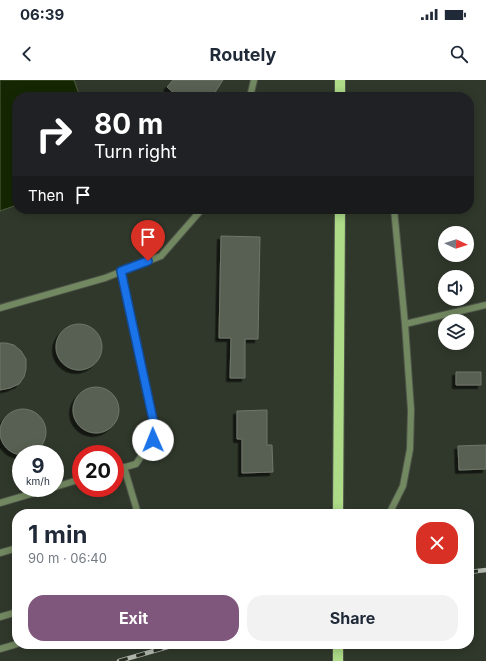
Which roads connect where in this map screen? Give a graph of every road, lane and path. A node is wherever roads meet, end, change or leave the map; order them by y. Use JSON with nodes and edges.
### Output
{"nodes":[{"id":1,"x":254,"y":80,"type":"edge"},
{"id":2,"x":340,"y":80,"type":"edge"},
{"id":3,"x":251,"y":92,"type":"edge"},
{"id":4,"x":341,"y":92,"type":"edge"},
{"id":5,"x":198,"y":214,"type":"edge"},
{"id":6,"x":340,"y":214,"type":"edge"},
{"id":7,"x":394,"y":214,"type":"edge"},
{"id":8,"x":121,"y":271,"type":"junction"},
{"id":9,"x":486,"y":305,"type":"edge"},
{"id":10,"x":0,"y":308,"type":"edge"},
{"id":11,"x":405,"y":324,"type":"junction"},
{"id":12,"x":124,"y":467,"type":"joint"},
{"id":13,"x":20,"y":497,"type":"edge"},
{"id":14,"x":0,"y":503,"type":"edge"},
{"id":15,"x":136,"y":509,"type":"edge"},
{"id":16,"x":338,"y":509,"type":"edge"},
{"id":17,"x":392,"y":509,"type":"edge"},
{"id":18,"x":12,"y":549,"type":"edge"},
{"id":19,"x":0,"y":553,"type":"edge"},
{"id":20,"x":12,"y":613,"type":"edge"},
{"id":21,"x":0,"y":617,"type":"edge"},
{"id":22,"x":12,"y":645,"type":"edge"},
{"id":23,"x":0,"y":649,"type":"edge"},
{"id":24,"x":338,"y":649,"type":"edge"},
{"id":25,"x":338,"y":661,"type":"edge"}],
"edges":[{"from":1,"to":3,"type":"lane"},
{"from":2,"to":4,"type":"main road"},
{"from":5,"to":8,"type":"lane"},
{"from":6,"to":16,"type":"main road"},
{"from":7,"to":11,"type":"lane"},
{"from":8,"to":10,"type":"lane"},
{"from":8,"to":12,"type":"lane"},
{"from":9,"to":11,"type":"lane"},
{"from":11,"to":17,"type":"lane"},
{"from":12,"to":15,"type":"lane"},
{"from":13,"to":14,"type":"lane"},
{"from":18,"to":19,"type":"lane"},
{"from":20,"to":21,"type":"lane"},
{"from":22,"to":23,"type":"lane"},
{"from":24,"to":25,"type":"main road"}]}
